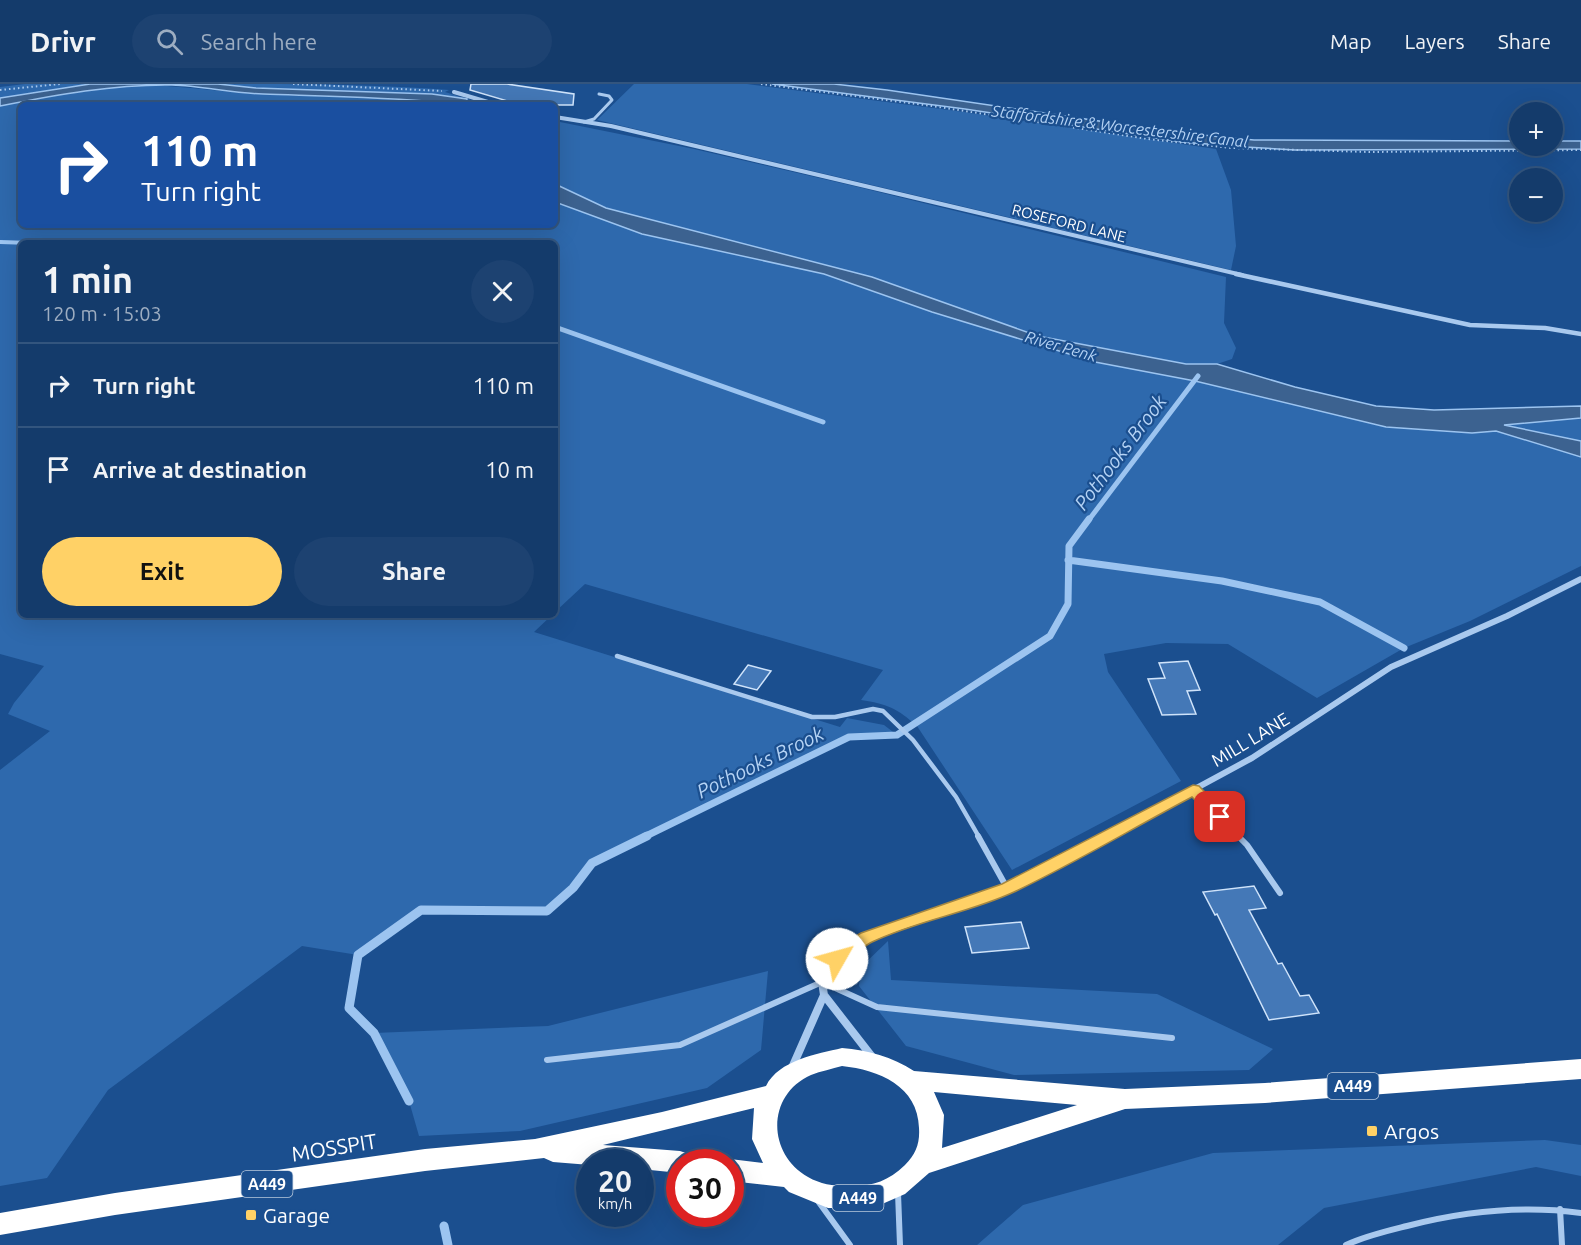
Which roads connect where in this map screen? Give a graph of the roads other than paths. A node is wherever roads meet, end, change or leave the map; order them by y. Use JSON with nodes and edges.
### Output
{"nodes":[{"id":1,"x":454,"y":92,"type":"road end"},
{"id":2,"x":599,"y":94,"type":"dead end"},
{"id":3,"x":488,"y":102,"type":"edge"},
{"id":4,"x":558,"y":118,"type":"edge"},
{"id":5,"x":584,"y":122,"type":"junction"},
{"id":6,"x":1581,"y":334,"type":"edge"},
{"id":7,"x":1581,"y":579,"type":"edge"},
{"id":8,"x":617,"y":656,"type":"dead end"},
{"id":9,"x":1193,"y":790,"type":"junction"},
{"id":10,"x":1007,"y":888,"type":"junction"},
{"id":11,"x":1280,"y":893,"type":"dead end"},
{"id":12,"x":822,"y":982,"type":"junction"},
{"id":13,"x":824,"y":995,"type":"junction"},
{"id":14,"x":1172,"y":1038,"type":"dead end"},
{"id":15,"x":547,"y":1060,"type":"dead end"},
{"id":16,"x":876,"y":1061,"type":"junction"},
{"id":17,"x":1581,"y":1069,"type":"edge"},
{"id":18,"x":910,"y":1080,"type":"junction"},
{"id":19,"x":780,"y":1085,"type":"junction"},
{"id":20,"x":1125,"y":1099,"type":"junction"},
{"id":21,"x":534,"y":1149,"type":"junction"},
{"id":22,"x":666,"y":1161,"type":"edge"},
{"id":23,"x":924,"y":1164,"type":"junction"},
{"id":24,"x":744,"y":1172,"type":"edge"},
{"id":25,"x":787,"y":1178,"type":"junction"},
{"id":26,"x":898,"y":1187,"type":"junction"},
{"id":27,"x":812,"y":1192,"type":"junction"},
{"id":28,"x":1560,"y":1209,"type":"junction"},
{"id":29,"x":1581,"y":1213,"type":"edge"},
{"id":30,"x":0,"y":1224,"type":"edge"},
{"id":31,"x":850,"y":1245,"type":"edge"},
{"id":32,"x":900,"y":1245,"type":"edge"},
{"id":33,"x":1346,"y":1245,"type":"edge"},
{"id":34,"x":1562,"y":1245,"type":"edge"}],
"edges":[{"from":1,"to":3,"type":"street"},
{"from":2,"to":5,"type":"lane"},
{"from":4,"to":5,"type":"street","name":"ROSEFORD LANE"},
{"from":5,"to":6,"type":"street","name":"ROSEFORD LANE"},
{"from":7,"to":9,"type":"street","name":"MILL LANE"},
{"from":8,"to":10,"type":"lane"},
{"from":9,"to":10,"type":"street","name":"MILL LANE"},
{"from":9,"to":11,"type":"lane"},
{"from":10,"to":12,"type":"street","name":"MILL LANE"},
{"from":12,"to":13,"type":"street"},
{"from":12,"to":14,"type":"lane"},
{"from":12,"to":15,"type":"lane"},
{"from":13,"to":16,"type":"street"},
{"from":13,"to":19,"type":"street"},
{"from":16,"to":18,"type":"highway","number":"A449"},
{"from":16,"to":19,"type":"highway","number":"A449"},
{"from":17,"to":20,"type":"highway","number":"A449"},
{"from":18,"to":20,"type":"highway","number":"A449"},
{"from":18,"to":23,"type":"highway","number":"A449"},
{"from":19,"to":21,"type":"highway","name":"MOSSPIT","number":"A449"},
{"from":19,"to":25,"type":"highway","number":"A449"},
{"from":20,"to":23,"type":"highway","number":"A449"},
{"from":21,"to":22,"type":"highway","name":"MOSSPIT","number":"A449"},
{"from":21,"to":30,"type":"highway","name":"MOSSPIT","number":"A449"},
{"from":23,"to":26,"type":"highway","number":"A449"},
{"from":24,"to":25,"type":"highway","number":"A449"},
{"from":25,"to":27,"type":"highway","number":"A449"},
{"from":26,"to":27,"type":"highway","number":"A449"},
{"from":26,"to":32,"type":"lane"},
{"from":27,"to":31,"type":"lane"},
{"from":28,"to":29,"type":"lane"},
{"from":28,"to":33,"type":"lane"},
{"from":28,"to":34,"type":"lane"}]}
